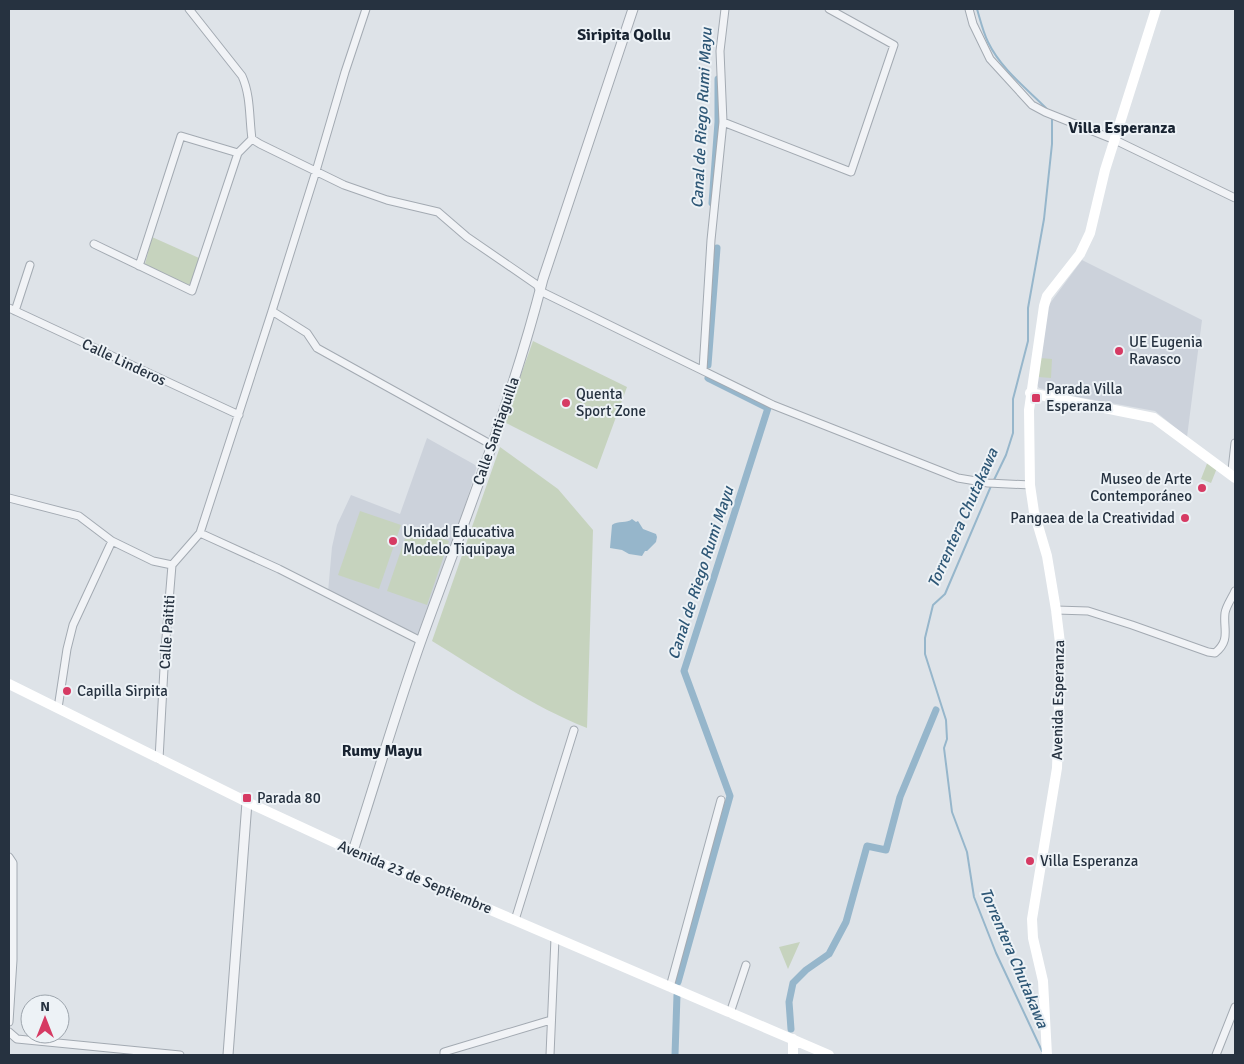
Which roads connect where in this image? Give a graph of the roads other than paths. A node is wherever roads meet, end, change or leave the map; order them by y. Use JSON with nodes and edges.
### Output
{"nodes":[{"id":1,"x":189,"y":9,"type":"edge"},
{"id":2,"x":366,"y":9,"type":"edge"},
{"id":3,"x":633,"y":9,"type":"edge"},
{"id":4,"x":725,"y":9,"type":"edge"},
{"id":5,"x":828,"y":9,"type":"edge"},
{"id":6,"x":969,"y":9,"type":"edge"},
{"id":7,"x":1156,"y":9,"type":"edge"},
{"id":8,"x":723,"y":122,"type":"junction"},
{"id":9,"x":252,"y":139,"type":"junction"},
{"id":10,"x":1115,"y":140,"type":"junction"},
{"id":11,"x":238,"y":153,"type":"junction"},
{"id":12,"x":316,"y":171,"type":"junction"},
{"id":13,"x":1235,"y":198,"type":"edge"},
{"id":14,"x":94,"y":244,"type":"dead end"},
{"id":15,"x":30,"y":265,"type":"dead end"},
{"id":16,"x":139,"y":266,"type":"junction"},
{"id":17,"x":540,"y":291,"type":"junction"},
{"id":18,"x":12,"y":310,"type":"edge"},
{"id":19,"x":272,"y":311,"type":"junction"},
{"id":20,"x":702,"y":370,"type":"junction"},
{"id":21,"x":1030,"y":393,"type":"junction"},
{"id":22,"x":238,"y":415,"type":"junction"},
{"id":23,"x":1235,"y":443,"type":"edge"},
{"id":24,"x":492,"y":445,"type":"junction"},
{"id":25,"x":1235,"y":478,"type":"edge"},
{"id":26,"x":1030,"y":485,"type":"junction"},
{"id":27,"x":9,"y":498,"type":"edge"},
{"id":28,"x":200,"y":533,"type":"junction"},
{"id":29,"x":112,"y":541,"type":"junction"},
{"id":30,"x":172,"y":566,"type":"junction"},
{"id":31,"x":1235,"y":591,"type":"edge"},
{"id":32,"x":1056,"y":610,"type":"junction"},
{"id":33,"x":421,"y":641,"type":"junction"},
{"id":34,"x":9,"y":684,"type":"edge"},
{"id":35,"x":58,"y":708,"type":"junction"},
{"id":36,"x":574,"y":730,"type":"dead end"},
{"id":37,"x":160,"y":759,"type":"junction"},
{"id":38,"x":721,"y":800,"type":"dead end"},
{"id":39,"x":246,"y":802,"type":"junction"},
{"id":40,"x":353,"y":851,"type":"junction"},
{"id":41,"x":9,"y":857,"type":"edge"},
{"id":42,"x":515,"y":920,"type":"junction"},
{"id":43,"x":555,"y":938,"type":"junction"},
{"id":44,"x":746,"y":965,"type":"dead end"},
{"id":45,"x":670,"y":987,"type":"junction"},
{"id":46,"x":1235,"y":1007,"type":"edge"},
{"id":47,"x":730,"y":1013,"type":"junction"},
{"id":48,"x":551,"y":1020,"type":"junction"},
{"id":49,"x":9,"y":1022,"type":"edge"},
{"id":50,"x":9,"y":1032,"type":"edge"},
{"id":51,"x":793,"y":1039,"type":"junction"},
{"id":52,"x":180,"y":1055,"type":"edge"},
{"id":53,"x":228,"y":1055,"type":"edge"},
{"id":54,"x":444,"y":1055,"type":"edge"},
{"id":55,"x":550,"y":1055,"type":"edge"},
{"id":56,"x":793,"y":1055,"type":"edge"},
{"id":57,"x":829,"y":1055,"type":"edge"},
{"id":58,"x":1047,"y":1055,"type":"edge"},
{"id":59,"x":1216,"y":1055,"type":"edge"}],
"edges":[{"from":1,"to":9,"type":"street"},
{"from":2,"to":12,"type":"street"},
{"from":3,"to":17,"type":"street","name":"Calle Santiaguilla"},
{"from":4,"to":8,"type":"street"},
{"from":5,"to":8,"type":"street"},
{"from":6,"to":10,"type":"street"},
{"from":7,"to":10,"type":"main road","name":"Avenida Esperanza"},
{"from":8,"to":20,"type":"street"},
{"from":9,"to":11,"type":"street"},
{"from":9,"to":12,"type":"street"},
{"from":10,"to":13,"type":"street"},
{"from":10,"to":21,"type":"main road","name":"Avenida Esperanza"},
{"from":11,"to":16,"type":"street"},
{"from":11,"to":16,"type":"street"},
{"from":12,"to":17,"type":"street"},
{"from":12,"to":19,"type":"street"},
{"from":14,"to":16,"type":"street"},
{"from":15,"to":18,"type":"street"},
{"from":17,"to":20,"type":"street"},
{"from":17,"to":24,"type":"street","name":"Calle Santiaguilla"},
{"from":18,"to":22,"type":"street","name":"Calle Linderos"},
{"from":19,"to":22,"type":"street"},
{"from":19,"to":24,"type":"street"},
{"from":20,"to":26,"type":"street"},
{"from":21,"to":25,"type":"main road"},
{"from":21,"to":26,"type":"main road","name":"Avenida Esperanza"},
{"from":22,"to":28,"type":"street"},
{"from":23,"to":25,"type":"street"},
{"from":24,"to":33,"type":"street","name":"Calle Santiaguilla"},
{"from":26,"to":32,"type":"main road","name":"Avenida Esperanza"},
{"from":27,"to":29,"type":"street"},
{"from":28,"to":30,"type":"street"},
{"from":28,"to":33,"type":"street"},
{"from":29,"to":30,"type":"street"},
{"from":29,"to":35,"type":"street"},
{"from":30,"to":37,"type":"street","name":"Calle Paititi"},
{"from":31,"to":32,"type":"street"},
{"from":32,"to":58,"type":"main road","name":"Avenida Esperanza"},
{"from":33,"to":40,"type":"street","name":"Calle Santiaguilla"},
{"from":34,"to":35,"type":"main road","name":"Avenida 23 de Septiembre"},
{"from":35,"to":37,"type":"main road","name":"Avenida 23 de Septiembre"},
{"from":36,"to":42,"type":"street"},
{"from":37,"to":39,"type":"main road","name":"Avenida 23 de Septiembre"},
{"from":38,"to":45,"type":"street"},
{"from":39,"to":40,"type":"main road","name":"Avenida 23 de Septiembre"},
{"from":39,"to":53,"type":"street"},
{"from":40,"to":42,"type":"main road","name":"Avenida 23 de Septiembre"},
{"from":41,"to":49,"type":"street"},
{"from":42,"to":43,"type":"main road","name":"Avenida 23 de Septiembre"},
{"from":43,"to":45,"type":"main road","name":"Avenida 23 de Septiembre"},
{"from":43,"to":48,"type":"street"},
{"from":44,"to":47,"type":"street"},
{"from":45,"to":47,"type":"main road","name":"Avenida 23 de Septiembre"},
{"from":46,"to":59,"type":"street"},
{"from":47,"to":51,"type":"main road","name":"Avenida 23 de Septiembre"},
{"from":48,"to":54,"type":"street"},
{"from":48,"to":55,"type":"street"},
{"from":50,"to":52,"type":"street"},
{"from":51,"to":56,"type":"main road"},
{"from":51,"to":57,"type":"main road","name":"Avenida 23 de Septiembre"}]}
